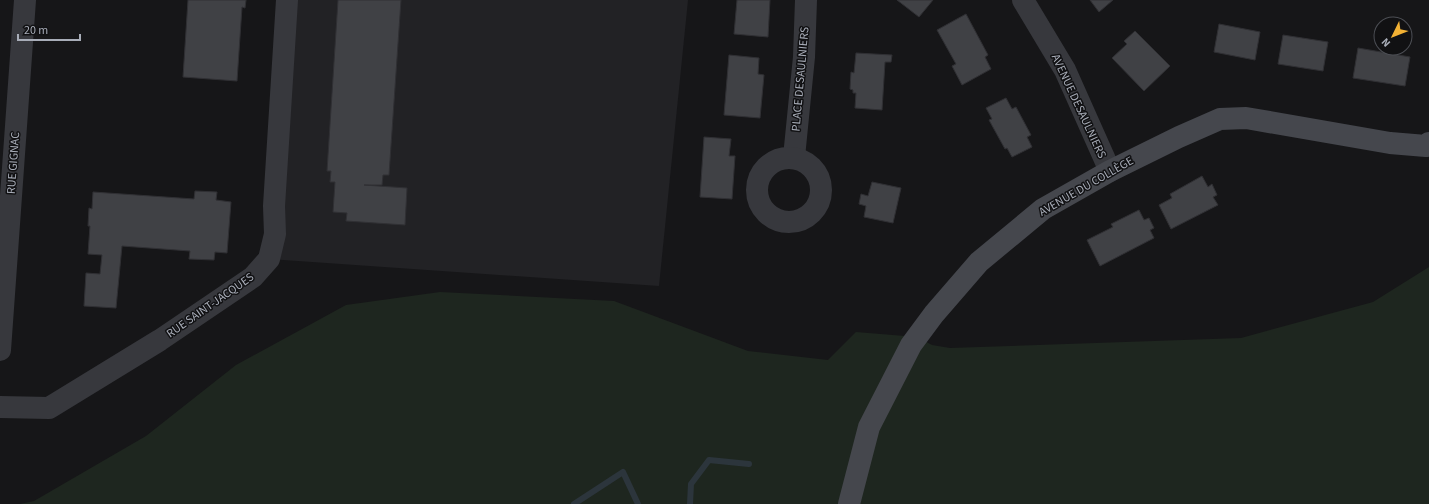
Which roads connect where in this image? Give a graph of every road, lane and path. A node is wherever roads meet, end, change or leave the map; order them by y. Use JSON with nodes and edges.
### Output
{"nodes":[{"id":1,"x":25,"y":0,"type":"edge"},
{"id":2,"x":287,"y":0,"type":"edge"},
{"id":3,"x":806,"y":0,"type":"edge"},
{"id":4,"x":1023,"y":0,"type":"edge"},
{"id":5,"x":1429,"y":143,"type":"edge"},
{"id":6,"x":794,"y":157,"type":"dead end"},
{"id":7,"x":1110,"y":171,"type":"junction"},
{"id":8,"x":0,"y":350,"type":"edge"},
{"id":9,"x":0,"y":407,"type":"edge"},
{"id":10,"x":849,"y":504,"type":"edge"}],
"edges":[{"from":1,"to":8,"type":"street","name":"RUE GIGNAC"},
{"from":2,"to":9,"type":"street","name":"RUE SAINT-JACQUES"},
{"from":3,"to":6,"type":"street","name":"PLACE DESAULNIERS"},
{"from":4,"to":7,"type":"street","name":"AVENUE DESAULNIERS"},
{"from":5,"to":7,"type":"street","name":"AVENUE DU COLLÈGE"},
{"from":7,"to":10,"type":"street","name":"AVENUE DU COLLÈGE"}]}
